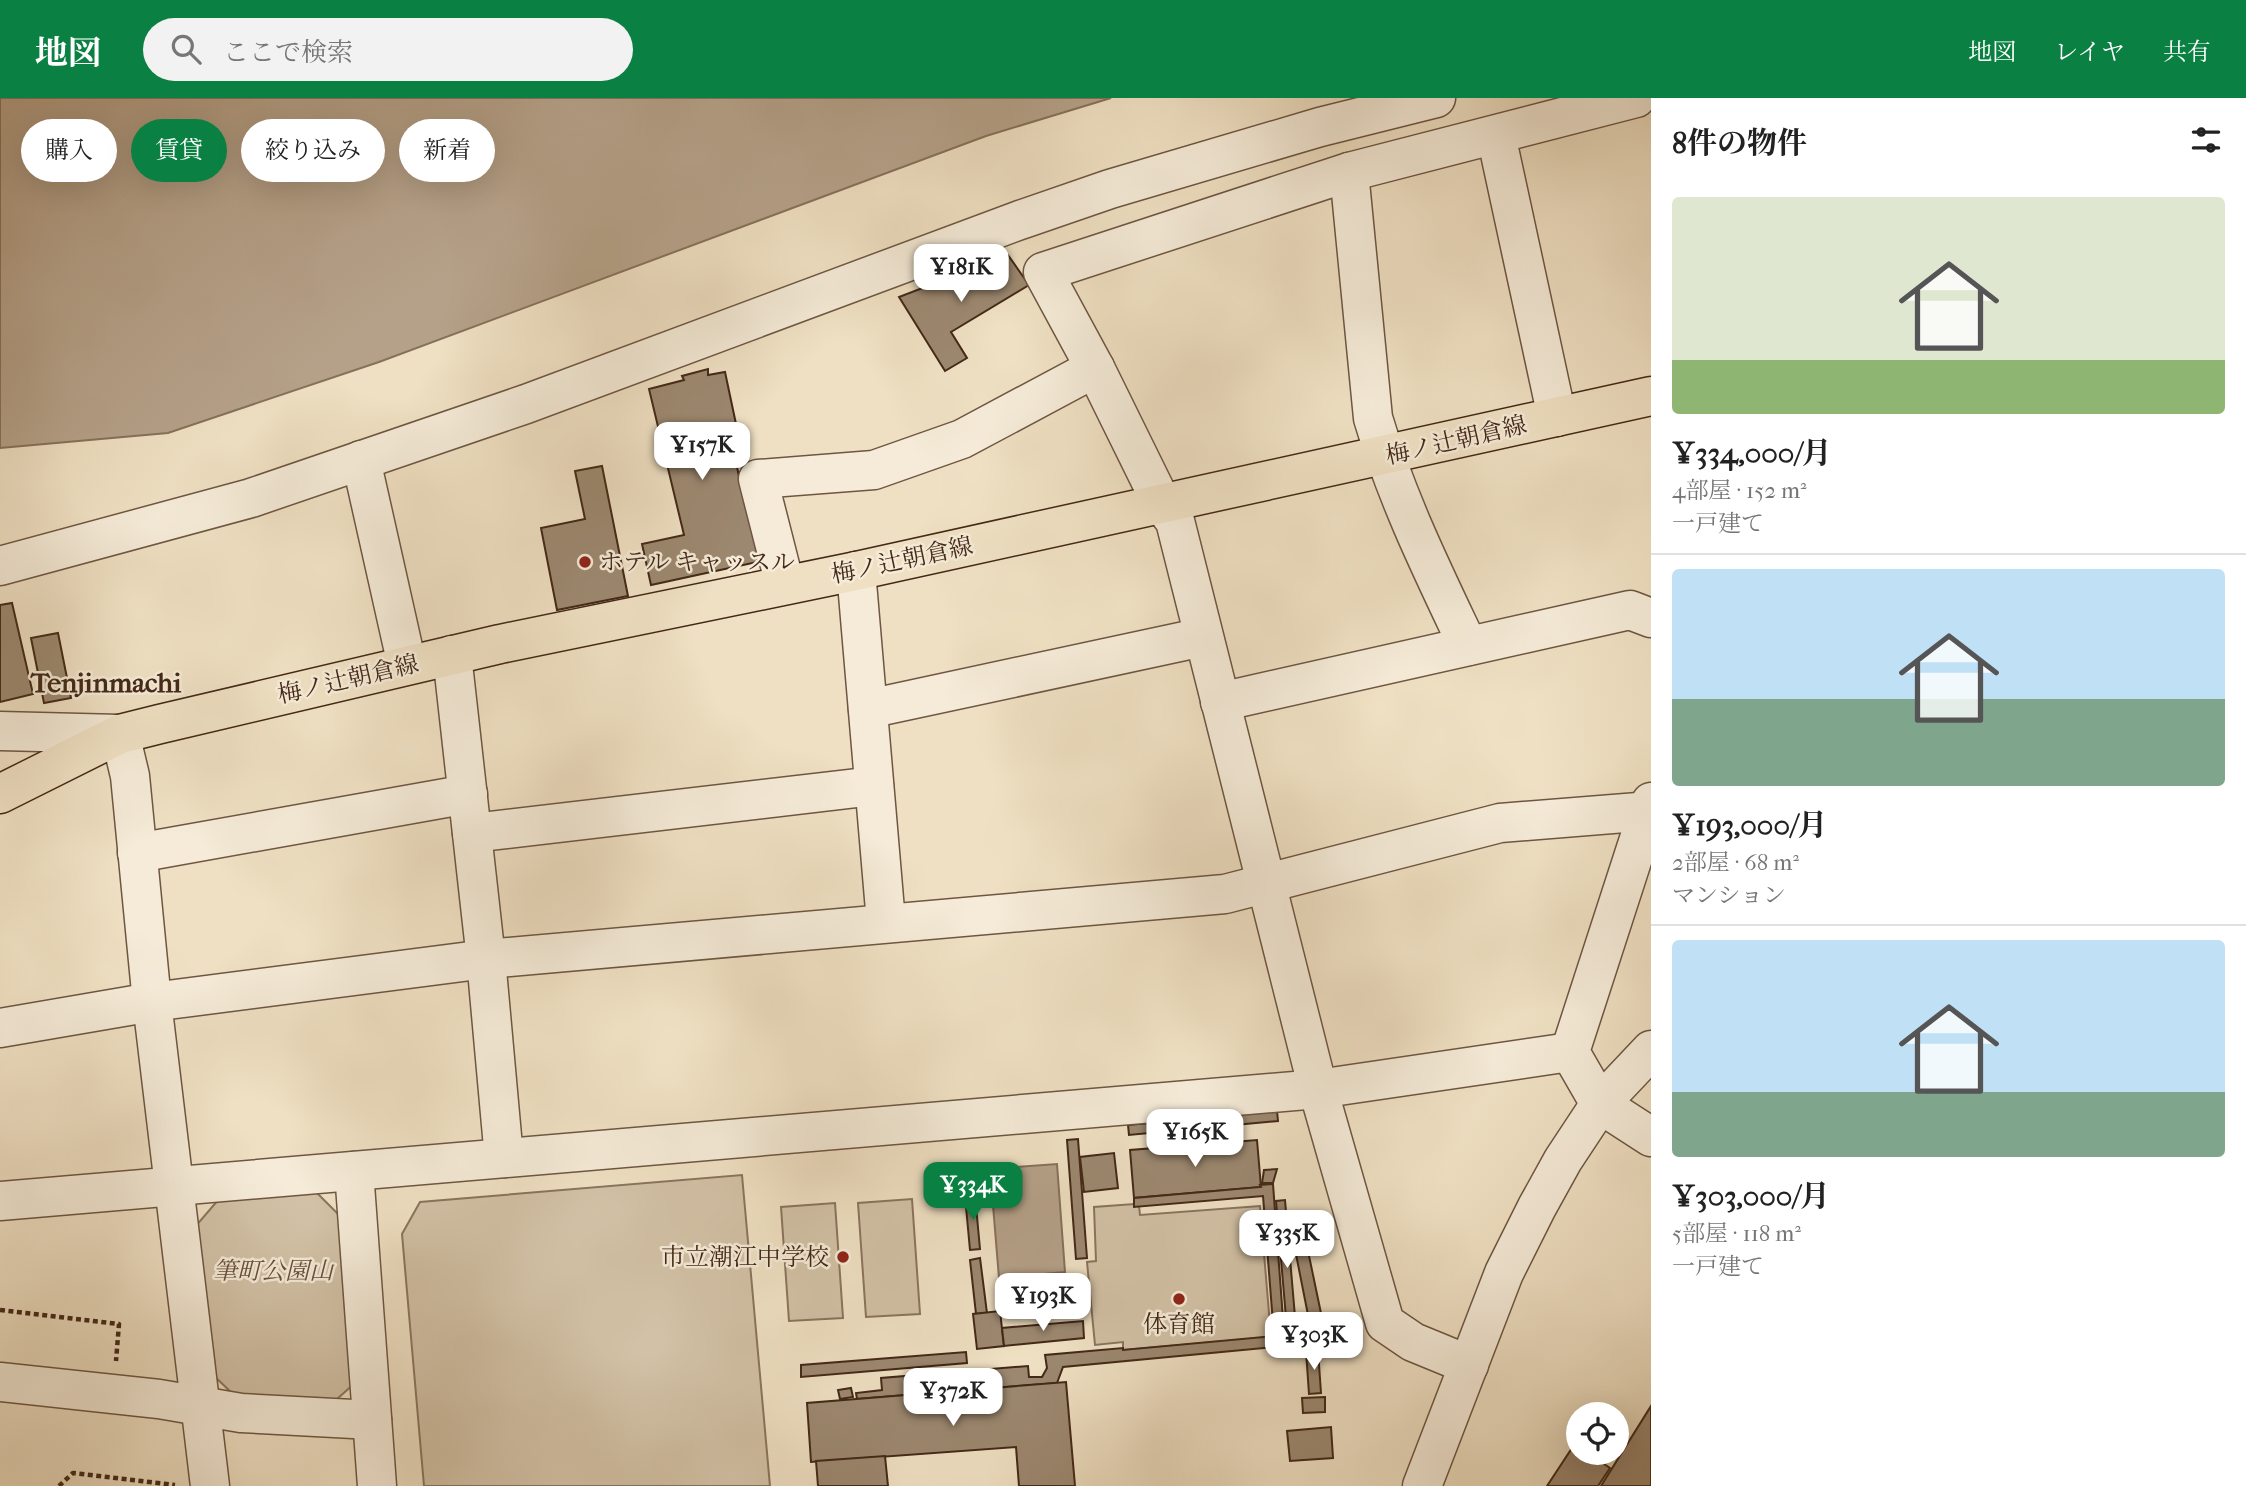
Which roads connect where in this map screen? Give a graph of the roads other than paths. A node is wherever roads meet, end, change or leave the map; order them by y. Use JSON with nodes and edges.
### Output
{"nodes":[{"id":1,"x":1436,"y":98,"type":"edge"},
{"id":2,"x":1636,"y":98,"type":"edge"},
{"id":3,"x":1496,"y":135,"type":"junction"},
{"id":4,"x":1349,"y":172,"type":"junction"},
{"id":5,"x":1095,"y":368,"type":"junction"},
{"id":6,"x":1651,"y":396,"type":"edge"},
{"id":7,"x":1557,"y":417,"type":"junction"},
{"id":8,"x":1385,"y":456,"type":"junction"},
{"id":9,"x":361,"y":460,"type":"junction"},
{"id":10,"x":1162,"y":504,"type":"junction"},
{"id":11,"x":0,"y":566,"type":"edge"},
{"id":12,"x":856,"y":571,"type":"junction"},
{"id":13,"x":785,"y":585,"type":"junction"},
{"id":14,"x":1651,"y":618,"type":"edge"},
{"id":15,"x":1203,"y":637,"type":"junction"},
{"id":16,"x":1468,"y":646,"type":"junction"},
{"id":17,"x":452,"y":655,"type":"junction"},
{"id":18,"x":407,"y":665,"type":"junction"},
{"id":19,"x":1220,"y":702,"type":"junction"},
{"id":20,"x":868,"y":709,"type":"junction"},
{"id":21,"x":0,"y":731,"type":"edge"},
{"id":22,"x":120,"y":734,"type":"junction"},
{"id":23,"x":874,"y":786,"type":"junction"},
{"id":24,"x":0,"y":793,"type":"edge"},
{"id":25,"x":468,"y":794,"type":"junction"},
{"id":26,"x":1650,"y":807,"type":"edge"},
{"id":27,"x":472,"y":833,"type":"junction"},
{"id":28,"x":137,"y":853,"type":"junction"},
{"id":29,"x":1265,"y":884,"type":"junction"},
{"id":30,"x":886,"y":922,"type":"junction"},
{"id":31,"x":486,"y":959,"type":"junction"},
{"id":32,"x":152,"y":1002,"type":"junction"},
{"id":33,"x":0,"y":1028,"type":"edge"},
{"id":34,"x":1651,"y":1051,"type":"edge"},
{"id":35,"x":1570,"y":1052,"type":"junction"},
{"id":36,"x":1318,"y":1089,"type":"junction"},
{"id":37,"x":1600,"y":1104,"type":"junction"},
{"id":38,"x":1651,"y":1137,"type":"edge"},
{"id":39,"x":504,"y":1158,"type":"junction"},
{"id":40,"x":354,"y":1171,"type":"junction"},
{"id":41,"x":173,"y":1185,"type":"junction"},
{"id":42,"x":0,"y":1201,"type":"edge"},
{"id":43,"x":1469,"y":1365,"type":"junction"},
{"id":44,"x":0,"y":1382,"type":"edge"},
{"id":45,"x":200,"y":1406,"type":"junction"},
{"id":46,"x":372,"y":1420,"type":"junction"},
{"id":47,"x":210,"y":1486,"type":"edge"},
{"id":48,"x":377,"y":1486,"type":"edge"},
{"id":49,"x":1422,"y":1486,"type":"edge"}],
"edges":[{"from":1,"to":9,"type":"street"},
{"from":2,"to":3,"type":"street"},
{"from":3,"to":4,"type":"street"},
{"from":3,"to":7,"type":"street"},
{"from":4,"to":5,"type":"street"},
{"from":4,"to":8,"type":"street"},
{"from":5,"to":10,"type":"street"},
{"from":5,"to":13,"type":"street"},
{"from":6,"to":7,"type":"main road","name":"梅ノ辻朝倉線"},
{"from":7,"to":8,"type":"main road","name":"梅ノ辻朝倉線"},
{"from":8,"to":10,"type":"main road","name":"梅ノ辻朝倉線"},
{"from":8,"to":16,"type":"street"},
{"from":9,"to":11,"type":"street"},
{"from":9,"to":18,"type":"street"},
{"from":10,"to":12,"type":"main road","name":"梅ノ辻朝倉線"},
{"from":10,"to":15,"type":"street"},
{"from":12,"to":13,"type":"main road","name":"梅ノ辻朝倉線"},
{"from":12,"to":20,"type":"street"},
{"from":13,"to":17,"type":"main road","name":"梅ノ辻朝倉線"},
{"from":14,"to":16,"type":"street"},
{"from":15,"to":19,"type":"street"},
{"from":15,"to":20,"type":"street"},
{"from":16,"to":19,"type":"street"},
{"from":17,"to":18,"type":"main road","name":"梅ノ辻朝倉線"},
{"from":17,"to":25,"type":"street"},
{"from":18,"to":22,"type":"main road","name":"梅ノ辻朝倉線"},
{"from":19,"to":29,"type":"street"},
{"from":20,"to":23,"type":"street"},
{"from":21,"to":22,"type":"street"},
{"from":22,"to":24,"type":"main road","name":"梅ノ辻朝倉線"},
{"from":22,"to":28,"type":"street"},
{"from":23,"to":27,"type":"street"},
{"from":23,"to":30,"type":"street"},
{"from":25,"to":27,"type":"street"},
{"from":25,"to":28,"type":"street"},
{"from":26,"to":29,"type":"street"},
{"from":26,"to":35,"type":"street"},
{"from":27,"to":31,"type":"street"},
{"from":28,"to":32,"type":"street"},
{"from":29,"to":30,"type":"street"},
{"from":29,"to":36,"type":"street"},
{"from":30,"to":31,"type":"street"},
{"from":31,"to":32,"type":"street"},
{"from":31,"to":39,"type":"street"},
{"from":32,"to":33,"type":"street"},
{"from":32,"to":41,"type":"street"},
{"from":34,"to":37,"type":"street"},
{"from":35,"to":36,"type":"street"},
{"from":35,"to":37,"type":"street"},
{"from":36,"to":39,"type":"street"},
{"from":36,"to":43,"type":"street"},
{"from":37,"to":38,"type":"street"},
{"from":37,"to":43,"type":"street"},
{"from":39,"to":40,"type":"street"},
{"from":40,"to":41,"type":"street"},
{"from":40,"to":46,"type":"street"},
{"from":41,"to":42,"type":"street"},
{"from":41,"to":45,"type":"street"},
{"from":43,"to":49,"type":"street"},
{"from":44,"to":45,"type":"street"},
{"from":45,"to":46,"type":"street"},
{"from":45,"to":47,"type":"street"},
{"from":46,"to":48,"type":"street"}]}
